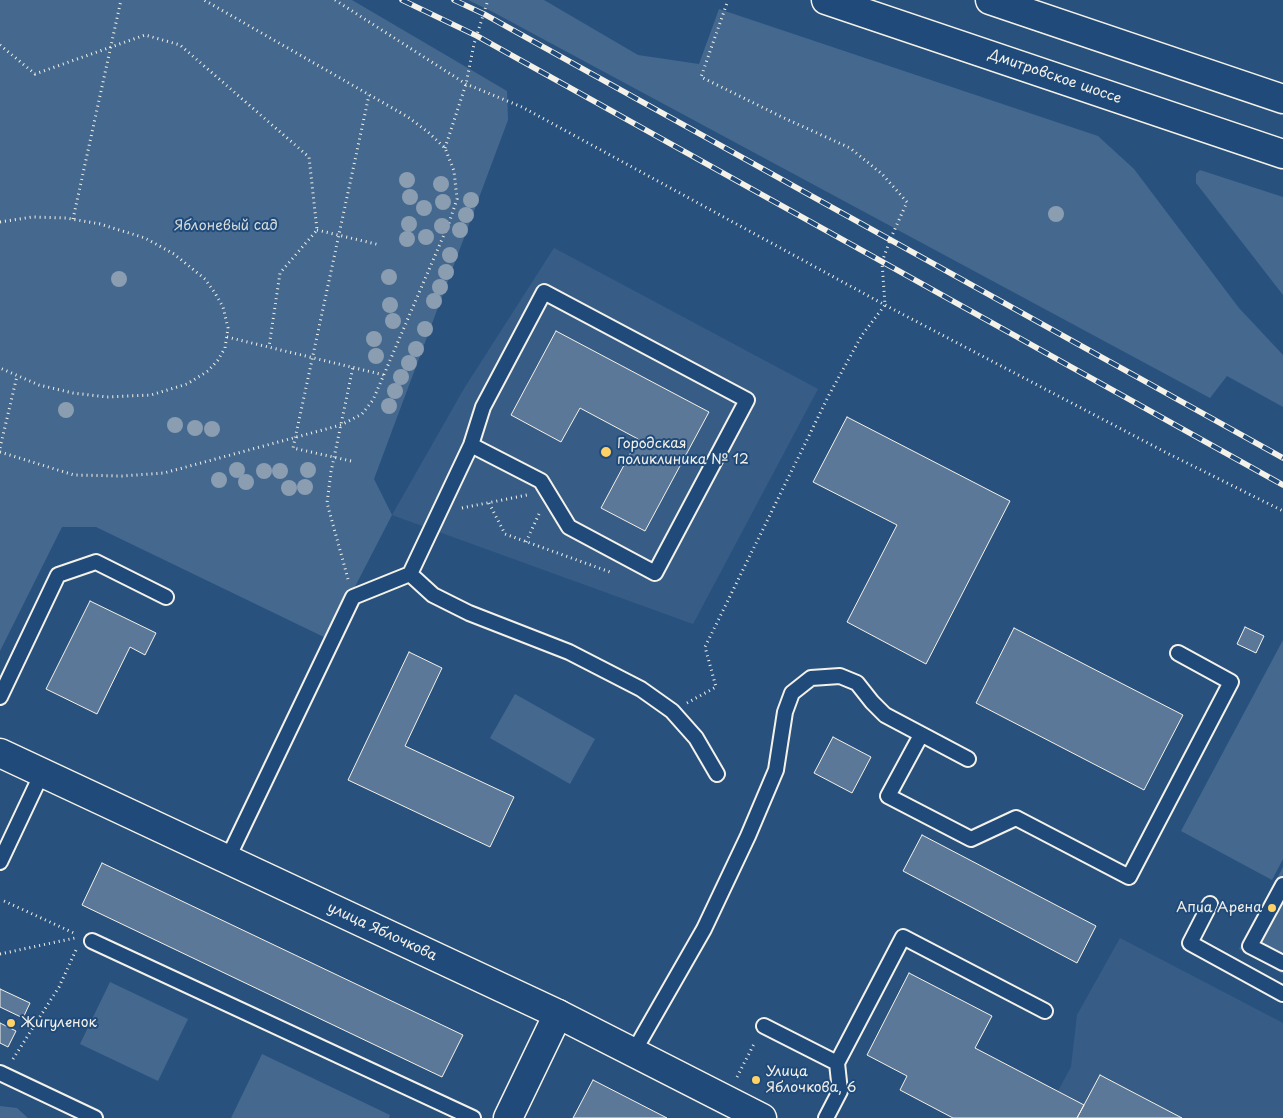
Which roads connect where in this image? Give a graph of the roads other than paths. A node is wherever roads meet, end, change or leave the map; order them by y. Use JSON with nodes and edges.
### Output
{"nodes":[{"id":1,"x":826,"y":0,"type":"edge"},
{"id":2,"x":990,"y":0,"type":"edge"},
{"id":3,"x":1283,"y":99,"type":"edge"},
{"id":4,"x":1283,"y":154,"type":"edge"},
{"id":5,"x":471,"y":445,"type":"junction"},
{"id":6,"x":410,"y":574,"type":"junction"},
{"id":7,"x":166,"y":597,"type":"dead end"},
{"id":8,"x":1178,"y":653,"type":"dead end"},
{"id":9,"x":0,"y":697,"type":"edge"},
{"id":10,"x":922,"y":735,"type":"junction"},
{"id":11,"x":0,"y":753,"type":"edge"},
{"id":12,"x":968,"y":759,"type":"dead end"},
{"id":13,"x":42,"y":773,"type":"junction"},
{"id":14,"x":717,"y":774,"type":"dead end"},
{"id":15,"x":227,"y":860,"type":"junction"},
{"id":16,"x":0,"y":862,"type":"edge"},
{"id":17,"x":1283,"y":885,"type":"edge"},
{"id":18,"x":1210,"y":904,"type":"dead end"},
{"id":19,"x":87,"y":939,"type":"road end"},
{"id":20,"x":1283,"y":963,"type":"edge"},
{"id":21,"x":1283,"y":994,"type":"edge"},
{"id":22,"x":1045,"y":1011,"type":"dead end"},
{"id":23,"x":558,"y":1014,"type":"junction"},
{"id":24,"x":764,"y":1026,"type":"road end"},
{"id":25,"x":633,"y":1053,"type":"junction"},
{"id":26,"x":837,"y":1063,"type":"junction"},
{"id":27,"x":2,"y":1073,"type":"edge"},
{"id":28,"x":94,"y":1118,"type":"edge"},
{"id":29,"x":473,"y":1118,"type":"edge"},
{"id":30,"x":508,"y":1118,"type":"edge"},
{"id":31,"x":762,"y":1118,"type":"edge"},
{"id":32,"x":826,"y":1118,"type":"edge"}],
"edges":[{"from":1,"to":4,"type":"street","name":"Дмитровское шоссе"},
{"from":2,"to":3,"type":"street"},
{"from":5,"to":5,"type":"lane"},
{"from":5,"to":6,"type":"lane"},
{"from":6,"to":14,"type":"lane"},
{"from":6,"to":15,"type":"lane"},
{"from":7,"to":9,"type":"lane"},
{"from":8,"to":10,"type":"lane"},
{"from":10,"to":12,"type":"lane"},
{"from":10,"to":25,"type":"lane"},
{"from":11,"to":13,"type":"street","name":"улица Яблочкова"},
{"from":13,"to":15,"type":"street","name":"улица Яблочкова"},
{"from":13,"to":16,"type":"lane"},
{"from":15,"to":23,"type":"street","name":"улица Яблочкова"},
{"from":17,"to":20,"type":"lane"},
{"from":18,"to":21,"type":"lane"},
{"from":19,"to":29,"type":"lane"},
{"from":22,"to":26,"type":"lane"},
{"from":23,"to":25,"type":"street","name":"улица Яблочкова"},
{"from":23,"to":30,"type":"street"},
{"from":24,"to":26,"type":"lane"},
{"from":25,"to":31,"type":"street","name":"улица Яблочкова"},
{"from":26,"to":32,"type":"lane"},
{"from":27,"to":28,"type":"lane"}]}
